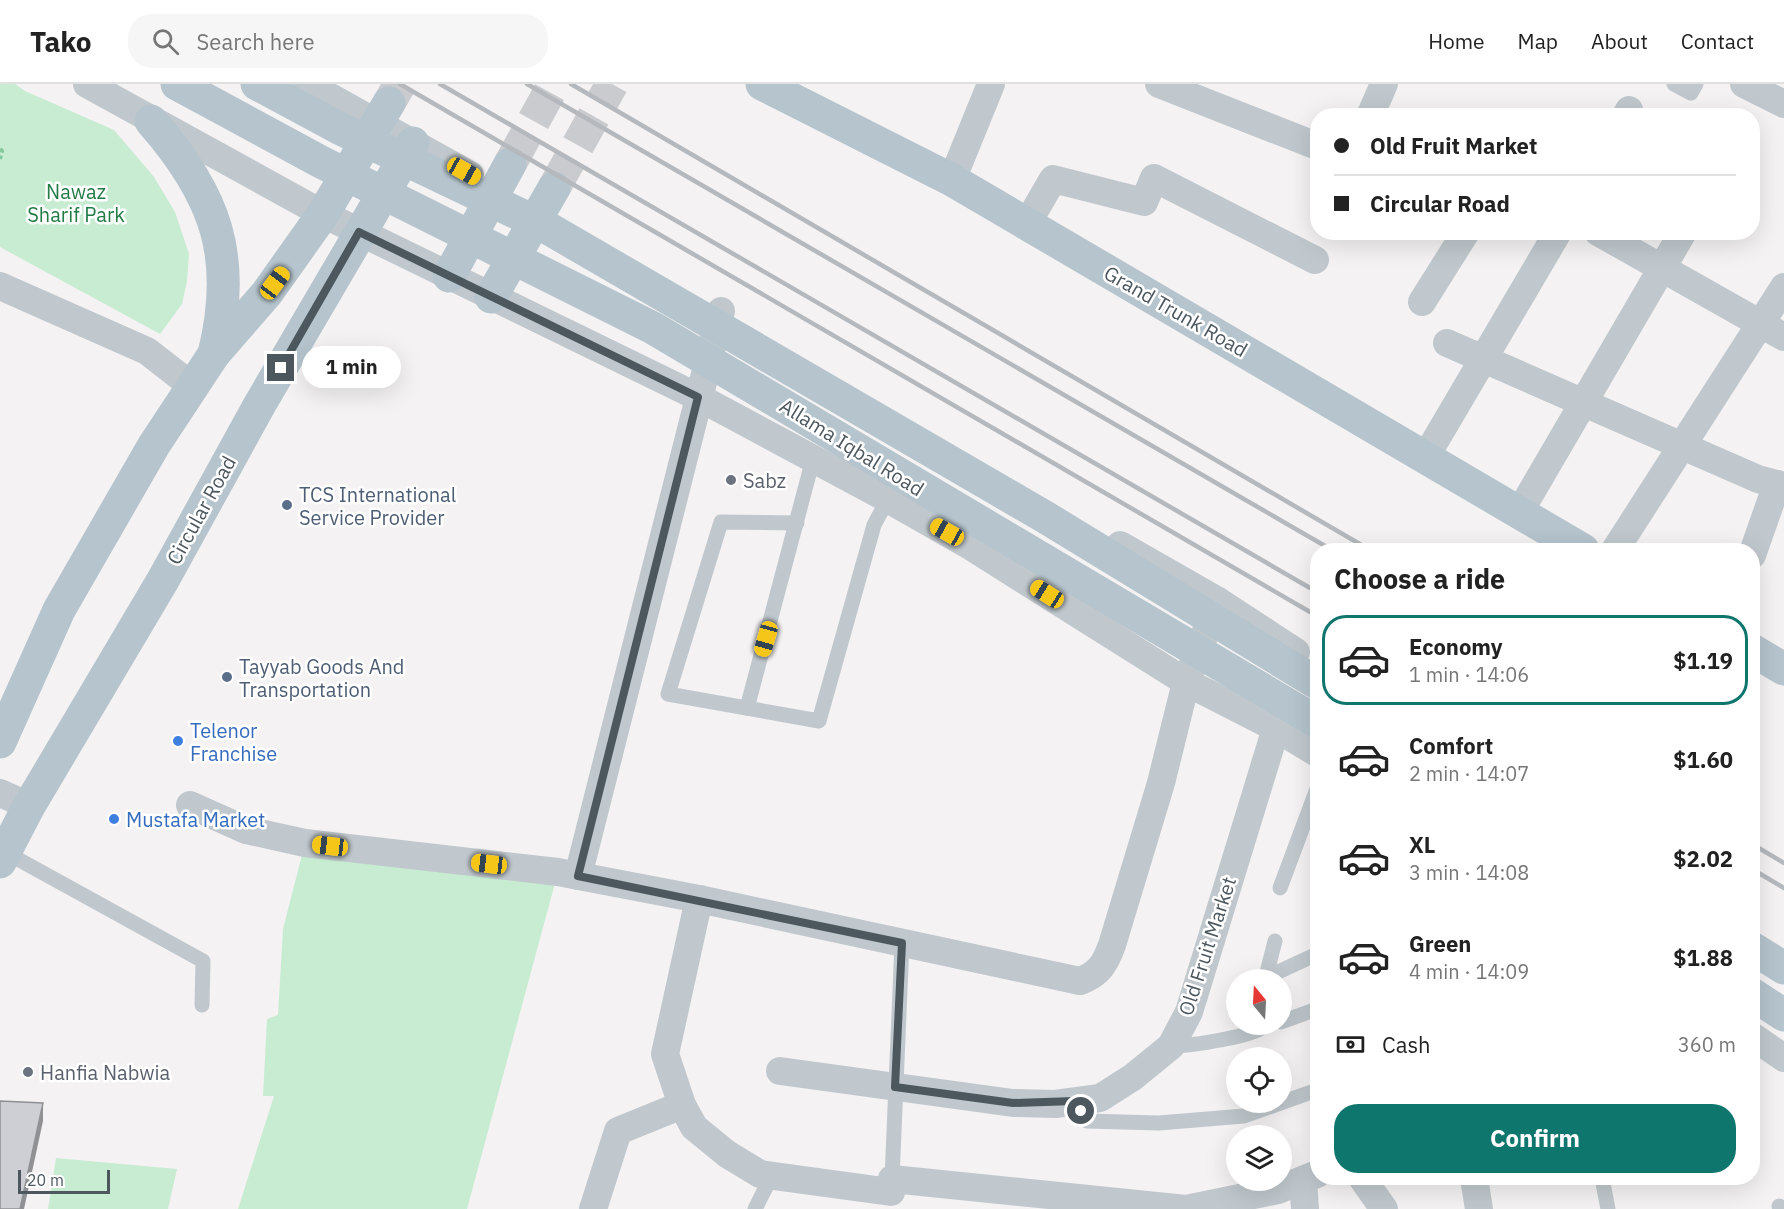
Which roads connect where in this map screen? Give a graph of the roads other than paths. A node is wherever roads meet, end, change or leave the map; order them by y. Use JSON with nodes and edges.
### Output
{"nodes":[{"id":1,"x":87,"y":84,"type":"edge"},
{"id":2,"x":177,"y":84,"type":"edge"},
{"id":3,"x":257,"y":84,"type":"edge"},
{"id":4,"x":307,"y":84,"type":"edge"},
{"id":5,"x":762,"y":84,"type":"edge"},
{"id":6,"x":991,"y":84,"type":"edge"},
{"id":7,"x":1159,"y":84,"type":"edge"},
{"id":8,"x":1384,"y":84,"type":"edge"},
{"id":9,"x":1674,"y":84,"type":"edge"},
{"id":10,"x":1696,"y":84,"type":"edge"},
{"id":11,"x":1744,"y":84,"type":"edge"},
{"id":12,"x":1784,"y":104,"type":"edge"},
{"id":13,"x":1374,"y":108,"type":"edge"},
{"id":14,"x":383,"y":113,"type":"junction"},
{"id":15,"x":151,"y":121,"type":"junction"},
{"id":16,"x":1310,"y":143,"type":"edge"},
{"id":17,"x":417,"y":156,"type":"junction"},
{"id":18,"x":504,"y":177,"type":"junction"},
{"id":19,"x":952,"y":180,"type":"junction"},
{"id":20,"x":548,"y":200,"type":"junction"},
{"id":21,"x":323,"y":214,"type":"junction"},
{"id":22,"x":1027,"y":224,"type":"junction"},
{"id":23,"x":359,"y":232,"type":"junction"},
{"id":24,"x":1461,"y":240,"type":"edge"},
{"id":25,"x":1553,"y":240,"type":"edge"},
{"id":26,"x":1612,"y":240,"type":"edge"},
{"id":27,"x":1678,"y":240,"type":"edge"},
{"id":28,"x":1315,"y":260,"type":"dead end"},
{"id":29,"x":1662,"y":268,"type":"junction"},
{"id":30,"x":448,"y":276,"type":"junction"},
{"id":31,"x":0,"y":286,"type":"edge"},
{"id":32,"x":1784,"y":287,"type":"edge"},
{"id":33,"x":491,"y":297,"type":"junction"},
{"id":34,"x":1422,"y":302,"type":"dead end"},
{"id":35,"x":721,"y":311,"type":"junction"},
{"id":36,"x":1773,"y":331,"type":"edge"},
{"id":37,"x":1447,"y":343,"type":"dead end"},
{"id":38,"x":214,"y":354,"type":"junction"},
{"id":39,"x":1484,"y":359,"type":"junction"},
{"id":40,"x":192,"y":386,"type":"junction"},
{"id":41,"x":698,"y":397,"type":"junction"},
{"id":42,"x":1582,"y":402,"type":"junction"},
{"id":43,"x":1683,"y":446,"type":"junction"},
{"id":44,"x":1425,"y":458,"type":"junction"},
{"id":45,"x":813,"y":459,"type":"junction"},
{"id":46,"x":1780,"y":485,"type":"edge"},
{"id":47,"x":888,"y":499,"type":"junction"},
{"id":48,"x":1519,"y":513,"type":"junction"},
{"id":49,"x":797,"y":523,"type":"junction"},
{"id":50,"x":1572,"y":543,"type":"edge"},
{"id":51,"x":1620,"y":543,"type":"edge"},
{"id":52,"x":1757,"y":543,"type":"edge"},
{"id":53,"x":1218,"y":602,"type":"junction"},
{"id":54,"x":1760,"y":655,"type":"edge"},
{"id":55,"x":1310,"y":666,"type":"edge"},
{"id":56,"x":1310,"y":666,"type":"edge"},
{"id":57,"x":1784,"y":669,"type":"edge"},
{"id":58,"x":1310,"y":673,"type":"edge"},
{"id":59,"x":1186,"y":682,"type":"junction"},
{"id":60,"x":747,"y":708,"type":"junction"},
{"id":61,"x":1310,"y":718,"type":"edge"},
{"id":62,"x":1274,"y":727,"type":"junction"},
{"id":63,"x":0,"y":742,"type":"edge"},
{"id":64,"x":1310,"y":749,"type":"edge"},
{"id":65,"x":14,"y":800,"type":"edge"},
{"id":66,"x":190,"y":805,"type":"dead end"},
{"id":67,"x":1310,"y":808,"type":"edge"},
{"id":68,"x":2,"y":857,"type":"edge"},
{"id":69,"x":578,"y":876,"type":"junction"},
{"id":70,"x":1280,"y":888,"type":"dead end"},
{"id":71,"x":699,"y":899,"type":"junction"},
{"id":72,"x":1760,"y":936,"type":"edge"},
{"id":73,"x":1275,"y":941,"type":"dead end"},
{"id":74,"x":902,"y":943,"type":"junction"},
{"id":75,"x":1784,"y":950,"type":"edge"},
{"id":76,"x":1760,"y":953,"type":"edge"},
{"id":77,"x":1310,"y":957,"type":"edge"},
{"id":78,"x":1784,"y":958,"type":"edge"},
{"id":79,"x":1784,"y":968,"type":"edge"},
{"id":80,"x":1268,"y":969,"type":"edge"},
{"id":81,"x":1286,"y":969,"type":"edge"},
{"id":82,"x":1760,"y":989,"type":"edge"},
{"id":83,"x":1760,"y":999,"type":"edge"},
{"id":84,"x":202,"y":1005,"type":"dead end"},
{"id":85,"x":1310,"y":1012,"type":"edge"},
{"id":86,"x":1784,"y":1014,"type":"edge"},
{"id":87,"x":1292,"y":1018,"type":"edge"},
{"id":88,"x":1238,"y":1035,"type":"edge"},
{"id":89,"x":1760,"y":1042,"type":"edge"},
{"id":90,"x":1172,"y":1046,"type":"junction"},
{"id":91,"x":1784,"y":1058,"type":"edge"},
{"id":92,"x":780,"y":1071,"type":"dead end"},
{"id":93,"x":895,"y":1087,"type":"junction"},
{"id":94,"x":1310,"y":1092,"type":"edge"},
{"id":95,"x":1074,"y":1101,"type":"junction"},
{"id":96,"x":682,"y":1105,"type":"junction"},
{"id":97,"x":772,"y":1175,"type":"junction"},
{"id":98,"x":1310,"y":1177,"type":"edge"},
{"id":99,"x":1367,"y":1185,"type":"edge"},
{"id":100,"x":1475,"y":1185,"type":"edge"},
{"id":101,"x":1603,"y":1185,"type":"edge"},
{"id":102,"x":879,"y":1193,"type":"edge"},
{"id":103,"x":1030,"y":1201,"type":"edge"},
{"id":104,"x":593,"y":1209,"type":"edge"},
{"id":105,"x":755,"y":1209,"type":"edge"},
{"id":106,"x":1189,"y":1209,"type":"edge"},
{"id":107,"x":1305,"y":1209,"type":"edge"},
{"id":108,"x":1384,"y":1209,"type":"edge"},
{"id":109,"x":1479,"y":1209,"type":"edge"},
{"id":110,"x":1608,"y":1209,"type":"edge"}],
"edges":[{"from":1,"to":15,"type":"street"},
{"from":2,"to":61,"type":"main road","name":"Allama Iqbal Road","bridge":true},
{"from":3,"to":17,"type":"main road","bridge":true},
{"from":4,"to":14,"type":"street"},
{"from":5,"to":19,"type":"main road","name":"Grand Trunk Road"},
{"from":6,"to":19,"type":"street"},
{"from":7,"to":16,"type":"street"},
{"from":8,"to":13,"type":"street"},
{"from":9,"to":10,"type":"lane"},
{"from":11,"to":12,"type":"street"},
{"from":14,"to":17,"type":"street"},
{"from":14,"to":21,"type":"main road"},
{"from":15,"to":21,"type":"street"},
{"from":15,"to":38,"type":"main road"},
{"from":17,"to":18,"type":"street"},
{"from":17,"to":23,"type":"main road","name":"Circular Road"},
{"from":17,"to":55,"type":"main road","bridge":true},
{"from":18,"to":20,"type":"street"},
{"from":18,"to":30,"type":"main road"},
{"from":19,"to":22,"type":"main road","name":"Grand Trunk Road"},
{"from":20,"to":33,"type":"main road"},
{"from":20,"to":35,"type":"street"},
{"from":21,"to":23,"type":"street"},
{"from":21,"to":38,"type":"main road"},
{"from":22,"to":28,"type":"street"},
{"from":22,"to":44,"type":"main road","name":"Grand Trunk Road"},
{"from":23,"to":30,"type":"street"},
{"from":23,"to":65,"type":"main road","name":"Circular Road"},
{"from":24,"to":34,"type":"street"},
{"from":25,"to":39,"type":"street"},
{"from":26,"to":29,"type":"street"},
{"from":27,"to":29,"type":"street"},
{"from":29,"to":36,"type":"street"},
{"from":29,"to":42,"type":"street"},
{"from":30,"to":33,"type":"street"},
{"from":31,"to":40,"type":"street"},
{"from":32,"to":36,"type":"street"},
{"from":33,"to":41,"type":"street"},
{"from":35,"to":41,"type":"street"},
{"from":35,"to":53,"type":"street"},
{"from":36,"to":43,"type":"street"},
{"from":37,"to":39,"type":"street"},
{"from":38,"to":40,"type":"main road"},
{"from":39,"to":42,"type":"street"},
{"from":39,"to":44,"type":"street"},
{"from":40,"to":63,"type":"main road"},
{"from":41,"to":45,"type":"street"},
{"from":41,"to":69,"type":"street"},
{"from":42,"to":43,"type":"street"},
{"from":42,"to":48,"type":"street"},
{"from":43,"to":46,"type":"street"},
{"from":43,"to":51,"type":"street"},
{"from":44,"to":48,"type":"main road","name":"Grand Trunk Road"},
{"from":45,"to":47,"type":"street"},
{"from":45,"to":49,"type":"lane"},
{"from":46,"to":52,"type":"street"},
{"from":47,"to":59,"type":"street"},
{"from":47,"to":60,"type":"lane"},
{"from":48,"to":50,"type":"main road","name":"Grand Trunk Road"},
{"from":49,"to":60,"type":"lane"},
{"from":49,"to":60,"type":"lane"},
{"from":53,"to":56,"type":"street"},
{"from":53,"to":59,"type":"street"},
{"from":54,"to":57,"type":"main road"},
{"from":58,"to":62,"type":"street","name":"Old Fruit Market"},
{"from":59,"to":62,"type":"street"},
{"from":59,"to":74,"type":"street"},
{"from":62,"to":64,"type":"street"},
{"from":62,"to":90,"type":"street","name":"Old Fruit Market"},
{"from":65,"to":68,"type":"main road","name":"Circular Road"},
{"from":66,"to":69,"type":"street"},
{"from":67,"to":70,"type":"lane"},
{"from":68,"to":84,"type":"lane"},
{"from":69,"to":71,"type":"street"},
{"from":71,"to":74,"type":"street"},
{"from":71,"to":96,"type":"street"},
{"from":72,"to":75,"type":"street"},
{"from":73,"to":80,"type":"lane"},
{"from":74,"to":93,"type":"lane"},
{"from":76,"to":79,"type":"main road","bridge":true},
{"from":77,"to":81,"type":"lane"},
{"from":78,"to":82,"type":"main road"},
{"from":83,"to":86,"type":"main road","bridge":true},
{"from":85,"to":87,"type":"lane"},
{"from":88,"to":90,"type":"lane"},
{"from":89,"to":91,"type":"street"},
{"from":90,"to":95,"type":"street","name":"Old Fruit Market"},
{"from":92,"to":93,"type":"street","name":"Old Fruit Market"},
{"from":93,"to":95,"type":"street","name":"Old Fruit Market"},
{"from":93,"to":102,"type":"lane"},
{"from":94,"to":95,"type":"lane"},
{"from":96,"to":97,"type":"street"},
{"from":96,"to":104,"type":"street"},
{"from":97,"to":102,"type":"street"},
{"from":97,"to":105,"type":"lane"},
{"from":98,"to":106,"type":"street"},
{"from":98,"to":107,"type":"street"},
{"from":99,"to":108,"type":"street"},
{"from":100,"to":109,"type":"street"},
{"from":101,"to":110,"type":"lane"},
{"from":102,"to":103,"type":"street"},
{"from":103,"to":106,"type":"street"}]}
